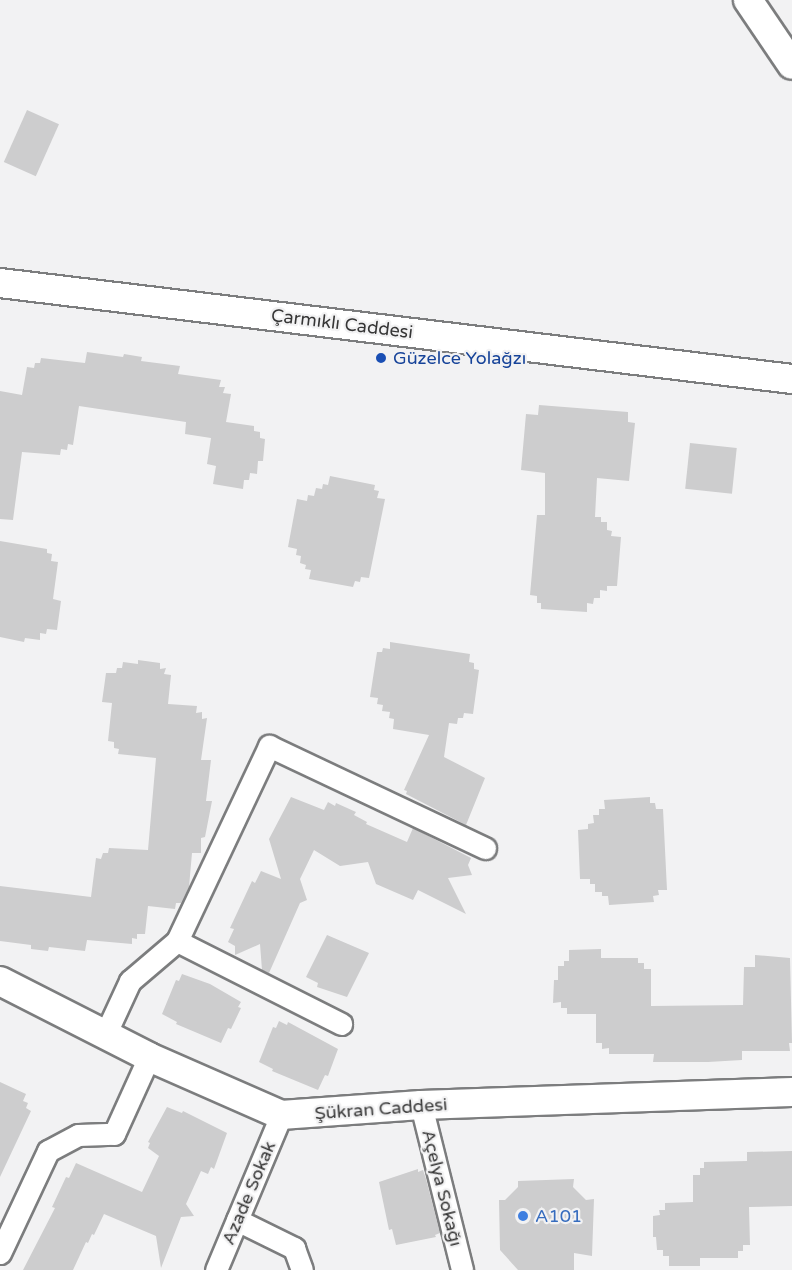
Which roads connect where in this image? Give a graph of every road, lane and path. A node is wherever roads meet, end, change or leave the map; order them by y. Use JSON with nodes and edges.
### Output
{"nodes":[{"id":1,"x":748,"y":0,"type":"edge"},
{"id":2,"x":792,"y":65,"type":"edge"},
{"id":3,"x":0,"y":283,"type":"edge"},
{"id":4,"x":792,"y":379,"type":"edge"},
{"id":5,"x":485,"y":848,"type":"dead end"},
{"id":6,"x":177,"y":941,"type":"junction"},
{"id":7,"x":0,"y":981,"type":"edge"},
{"id":8,"x":341,"y":1024,"type":"dead end"},
{"id":9,"x":105,"y":1035,"type":"junction"},
{"id":10,"x":149,"y":1057,"type":"junction"},
{"id":11,"x":792,"y":1092,"type":"edge"},
{"id":12,"x":421,"y":1105,"type":"junction"},
{"id":13,"x":281,"y":1115,"type":"junction"},
{"id":14,"x":237,"y":1220,"type":"junction"},
{"id":15,"x":0,"y":1253,"type":"edge"},
{"id":16,"x":216,"y":1270,"type":"edge"},
{"id":17,"x":302,"y":1270,"type":"edge"},
{"id":18,"x":462,"y":1270,"type":"edge"}],
"edges":[{"from":1,"to":2,"type":"main road"},
{"from":3,"to":4,"type":"main road","name":"Çarmıklı Caddesi"},
{"from":5,"to":6,"type":"street"},
{"from":6,"to":8,"type":"street"},
{"from":6,"to":9,"type":"street"},
{"from":7,"to":9,"type":"main road","name":"Şükran Caddesi"},
{"from":9,"to":10,"type":"main road","name":"Şükran Caddesi"},
{"from":10,"to":13,"type":"main road","name":"Şükran Caddesi"},
{"from":10,"to":15,"type":"street"},
{"from":11,"to":12,"type":"main road","name":"Şükran Caddesi"},
{"from":12,"to":13,"type":"main road","name":"Şükran Caddesi"},
{"from":12,"to":18,"type":"street","name":"Açelya Sokağı"},
{"from":13,"to":14,"type":"street","name":"Azade Sokak"},
{"from":14,"to":16,"type":"street","name":"Azade Sokak"},
{"from":14,"to":17,"type":"street"}]}
